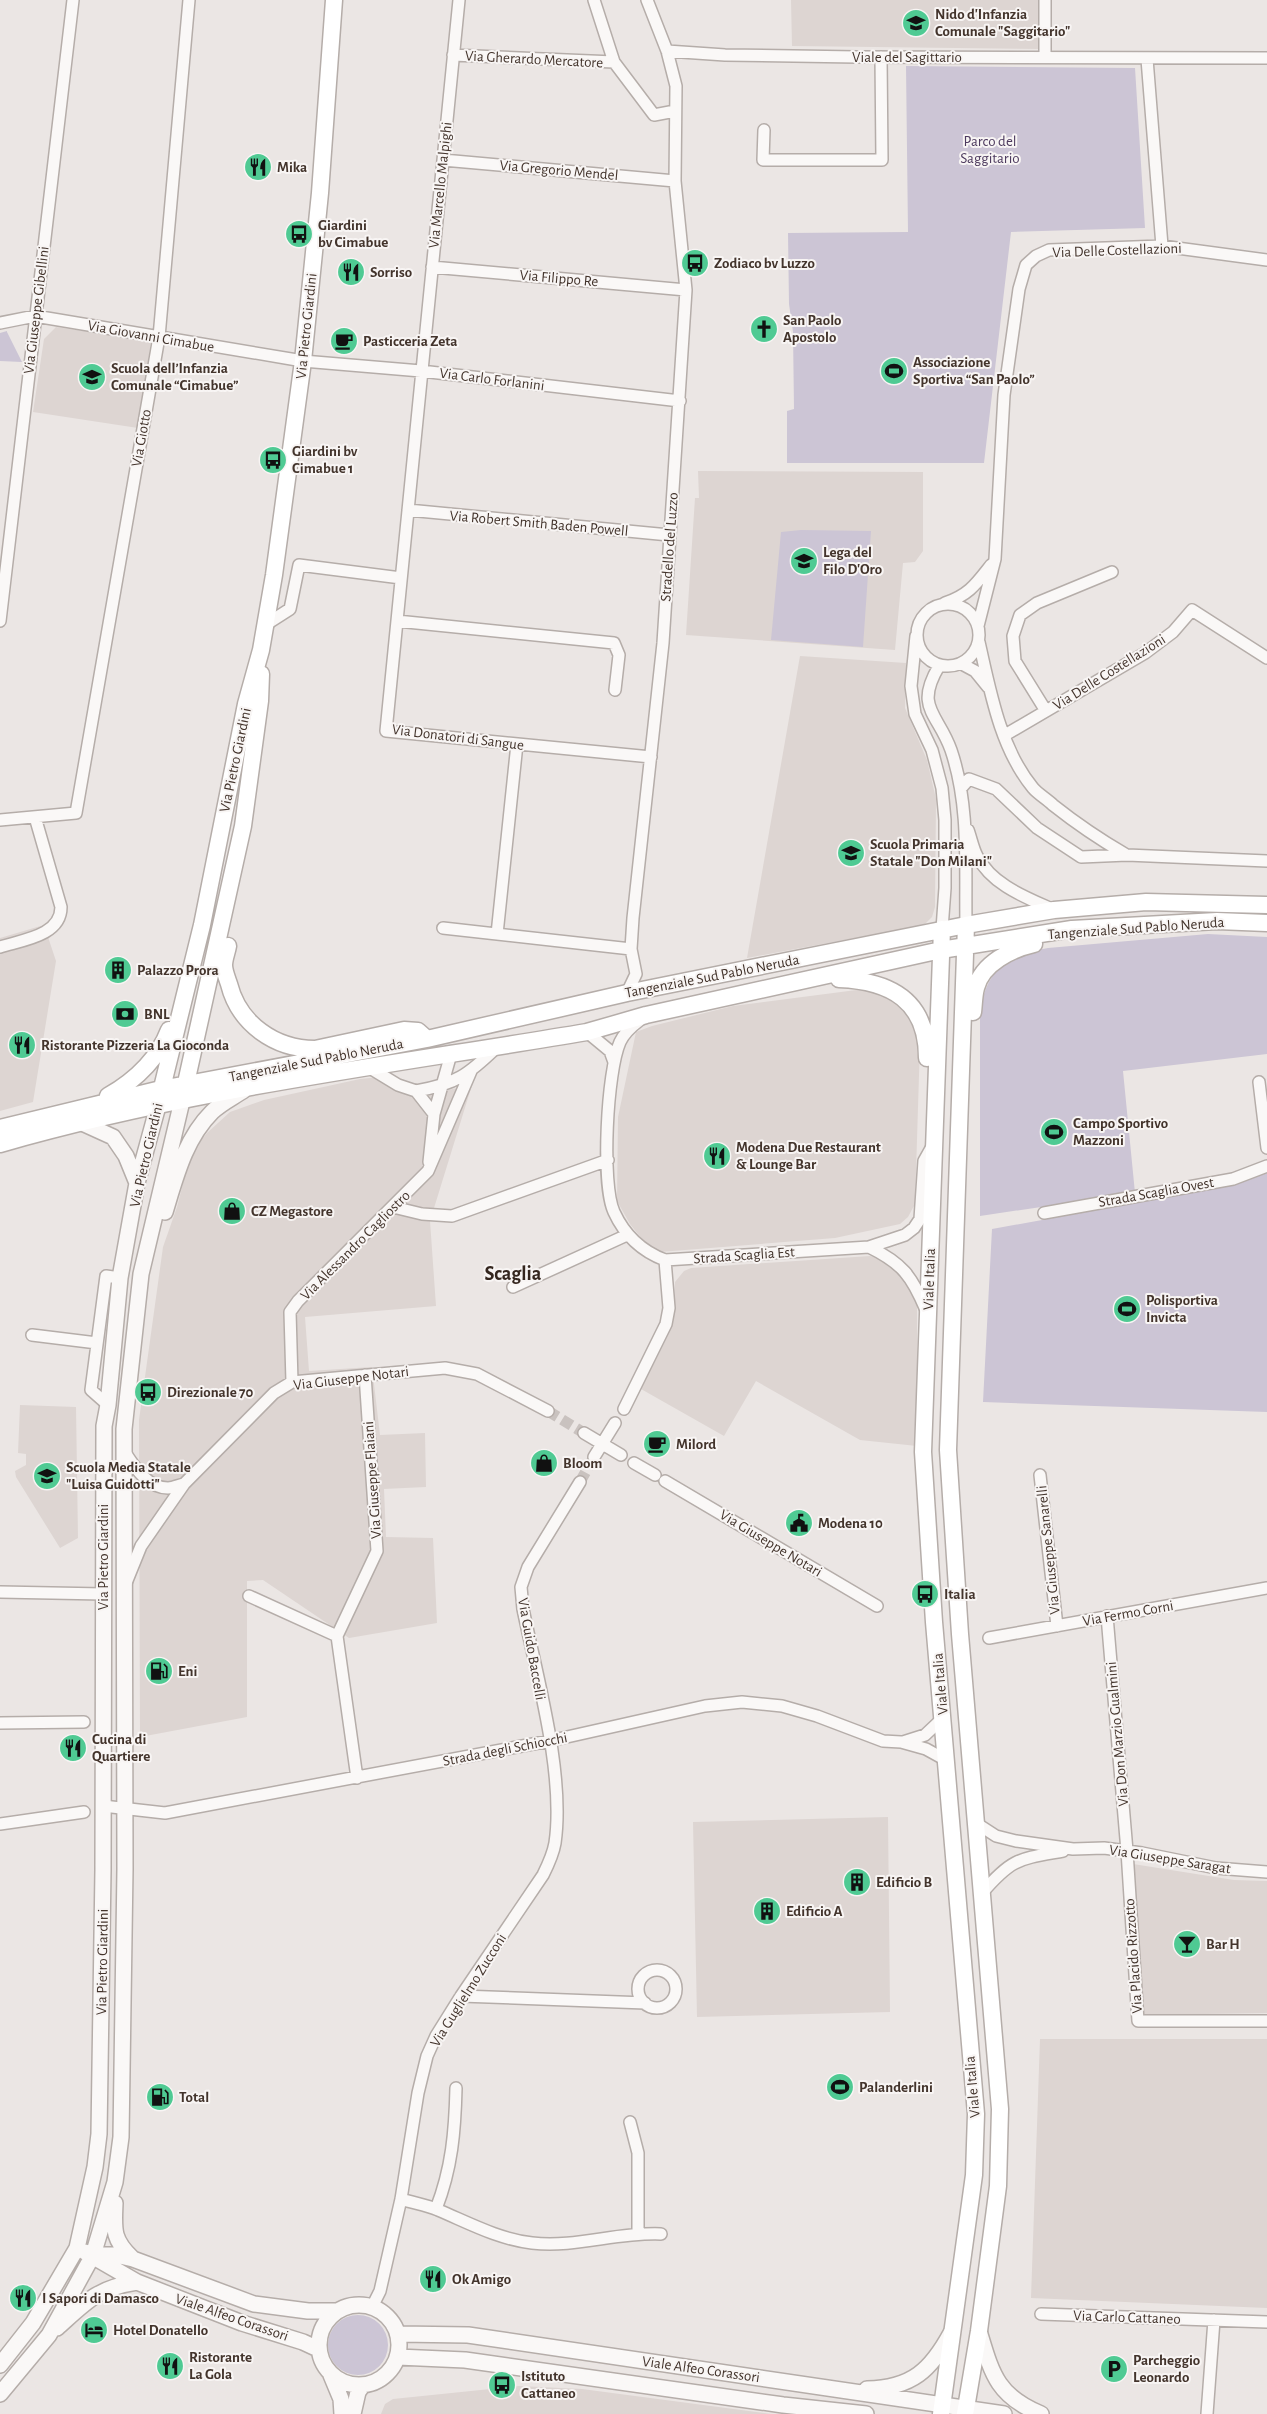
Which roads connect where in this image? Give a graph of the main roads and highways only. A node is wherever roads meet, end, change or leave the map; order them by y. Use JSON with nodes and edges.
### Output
{"nodes":[{"id":1,"x":334,"y":0,"type":"edge"},
{"id":2,"x":261,"y":650,"type":"junction"},
{"id":3,"x":243,"y":826,"type":"junction"},
{"id":4,"x":1267,"y":905,"type":"edge"},
{"id":5,"x":1267,"y":923,"type":"edge"},
{"id":6,"x":202,"y":925,"type":"junction"},
{"id":7,"x":966,"y":925,"type":"junction"},
{"id":8,"x":942,"y":929,"type":"junction"},
{"id":9,"x":1072,"y":929,"type":"junction"},
{"id":10,"x":965,"y":946,"type":"junction"},
{"id":11,"x":941,"y":950,"type":"junction"},
{"id":12,"x":814,"y":978,"type":"junction"},
{"id":13,"x":584,"y":1003,"type":"junction"},
{"id":14,"x":427,"y":1039,"type":"junction"},
{"id":15,"x":451,"y":1054,"type":"junction"},
{"id":16,"x":186,"y":1084,"type":"junction"},
{"id":17,"x":161,"y":1088,"type":"junction"},
{"id":18,"x":182,"y":1101,"type":"junction"},
{"id":19,"x":934,"y":1102,"type":"junction"},
{"id":20,"x":88,"y":1106,"type":"junction"},
{"id":21,"x":158,"y":1106,"type":"junction"},
{"id":22,"x":0,"y":1128,"type":"edge"},
{"id":23,"x":959,"y":1143,"type":"junction"},
{"id":24,"x":0,"y":1144,"type":"edge"},
{"id":25,"x":942,"y":2410,"type":"edge"},
{"id":26,"x":965,"y":2411,"type":"edge"}],
"edges":[{"from":1,"to":2,"type":"main road","name":"Via Pietro Giardini"},
{"from":2,"to":3,"type":"main road","name":"Via Pietro Giardini"},
{"from":2,"to":6,"type":"main road","name":"Via Pietro Giardini"},
{"from":3,"to":14,"type":"main road"},
{"from":3,"to":16,"type":"main road","name":"Via Pietro Giardini"},
{"from":4,"to":7,"type":"main road","name":"Tangenziale Sud Pablo Neruda"},
{"from":5,"to":9,"type":"main road","name":"Tangenziale Sud Pablo Neruda"},
{"from":6,"to":17,"type":"main road","name":"Via Pietro Giardini"},
{"from":6,"to":20,"type":"main road"},
{"from":7,"to":8,"type":"main road","name":"Tangenziale Sud Pablo Neruda"},
{"from":7,"to":10,"type":"main road"},
{"from":8,"to":11,"type":"main road","name":"Viale Italia"},
{"from":8,"to":13,"type":"main road","name":"Tangenziale Sud Pablo Neruda"},
{"from":9,"to":10,"type":"main road","name":"Tangenziale Sud Pablo Neruda"},
{"from":9,"to":23,"type":"main road"},
{"from":10,"to":11,"type":"main road","name":"Tangenziale Sud Pablo Neruda"},
{"from":10,"to":23,"type":"main road"},
{"from":11,"to":12,"type":"main road","name":"Tangenziale Sud Pablo Neruda"},
{"from":11,"to":19,"type":"main road","name":"Viale Italia"},
{"from":12,"to":15,"type":"main road","name":"Tangenziale Sud Pablo Neruda"},
{"from":12,"to":19,"type":"main road"},
{"from":13,"to":14,"type":"main road","name":"Tangenziale Sud Pablo Neruda"},
{"from":13,"to":15,"type":"main road"},
{"from":14,"to":16,"type":"main road","name":"Tangenziale Sud Pablo Neruda"},
{"from":15,"to":18,"type":"main road","name":"Tangenziale Sud Pablo Neruda"},
{"from":16,"to":17,"type":"main road","name":"Tangenziale Sud Pablo Neruda"},
{"from":16,"to":18,"type":"main road","name":"Via Pietro Giardini"},
{"from":17,"to":20,"type":"main road","name":"Tangenziale Sud Pablo Neruda"},
{"from":17,"to":21,"type":"main road","name":"Via Pietro Giardini"},
{"from":18,"to":21,"type":"main road","name":"Tangenziale Sud Pablo Neruda"},
{"from":19,"to":25,"type":"main road","name":"Viale Italia"},
{"from":20,"to":22,"type":"main road","name":"Tangenziale Sud Pablo Neruda"},
{"from":21,"to":24,"type":"main road","name":"Tangenziale Sud Pablo Neruda"},
{"from":23,"to":26,"type":"main road","name":"Viale Italia"}]}
